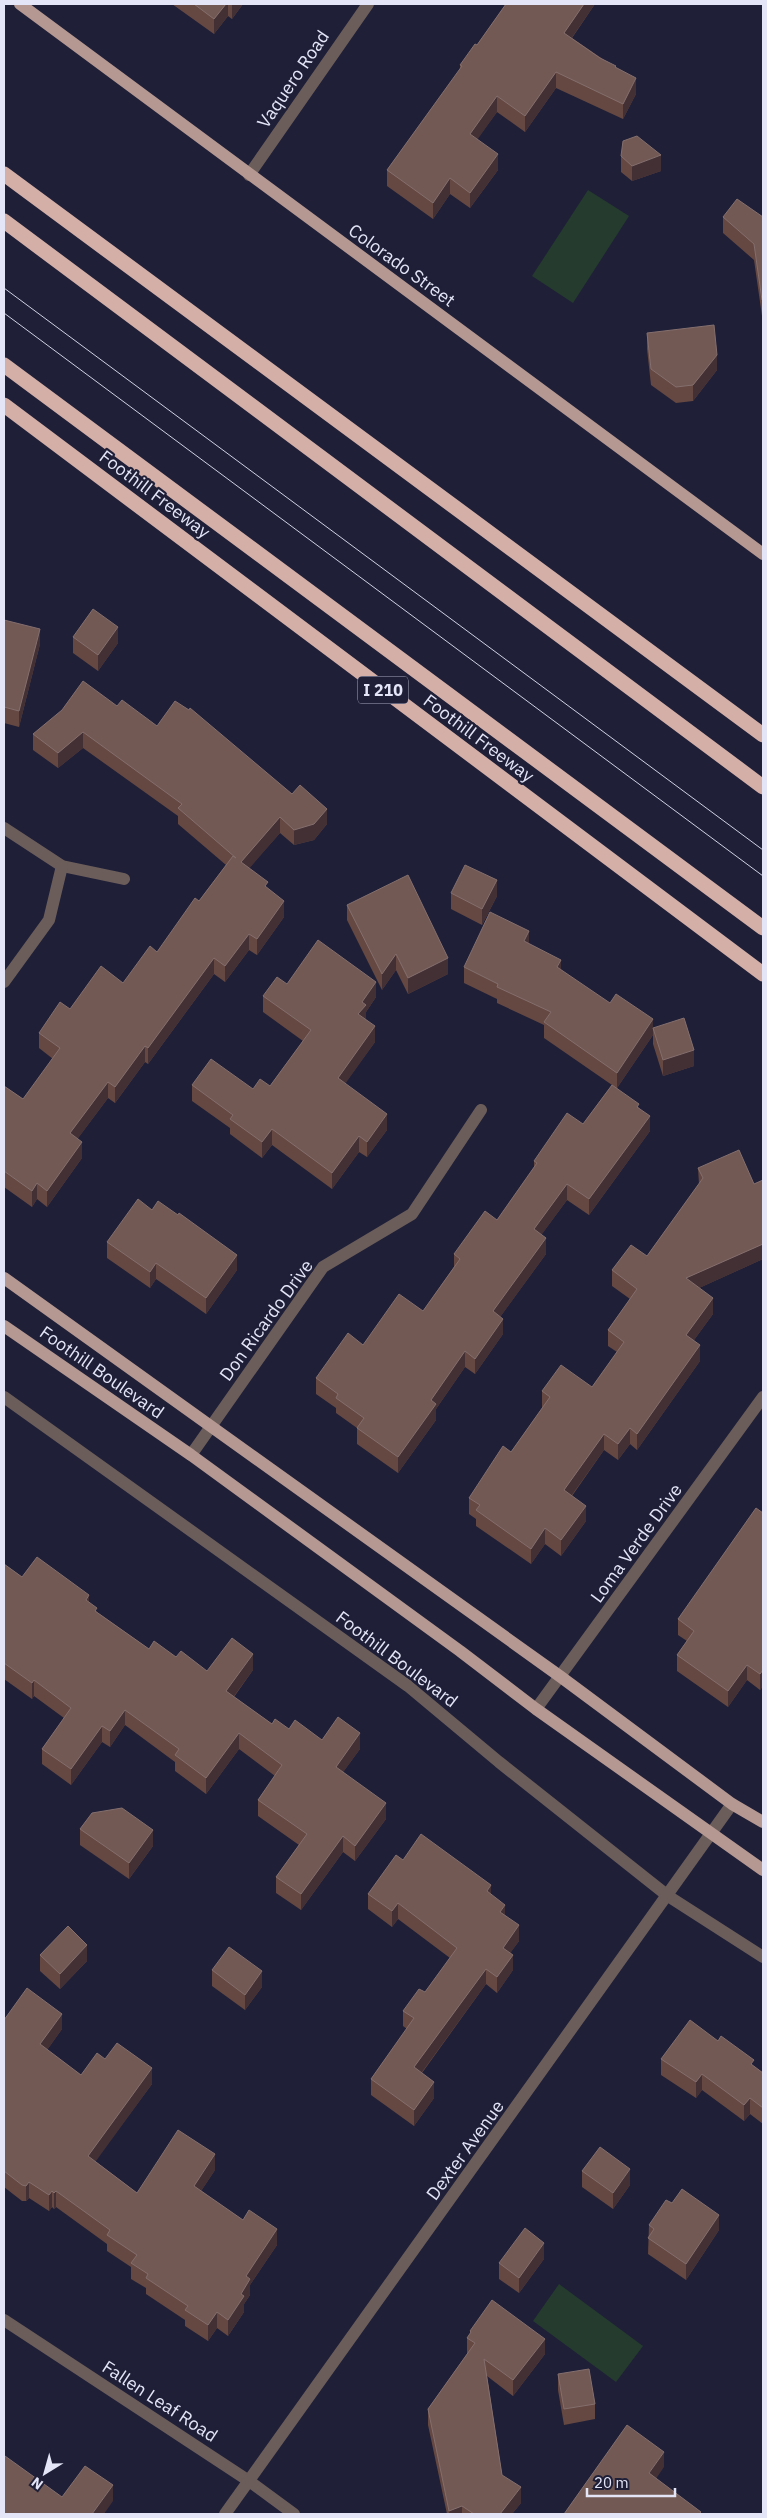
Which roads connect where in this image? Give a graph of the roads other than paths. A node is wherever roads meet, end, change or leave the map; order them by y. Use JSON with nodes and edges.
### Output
{"nodes":[{"id":1,"x":20,"y":4,"type":"edge"},
{"id":2,"x":368,"y":4,"type":"edge"},
{"id":3,"x":4,"y":174,"type":"edge"},
{"id":4,"x":249,"y":175,"type":"junction"},
{"id":5,"x":4,"y":221,"type":"edge"},
{"id":6,"x":4,"y":366,"type":"edge"},
{"id":7,"x":4,"y":405,"type":"edge"},
{"id":8,"x":763,"y":554,"type":"edge"},
{"id":9,"x":763,"y":734,"type":"edge"},
{"id":10,"x":763,"y":787,"type":"edge"},
{"id":11,"x":4,"y":828,"type":"edge"},
{"id":12,"x":62,"y":866,"type":"junction"},
{"id":13,"x":124,"y":880,"type":"dead end"},
{"id":14,"x":763,"y":928,"type":"edge"},
{"id":15,"x":763,"y":974,"type":"edge"},
{"id":16,"x":4,"y":982,"type":"edge"},
{"id":17,"x":481,"y":1110,"type":"dead end"},
{"id":18,"x":4,"y":1278,"type":"edge"},
{"id":19,"x":4,"y":1326,"type":"edge"},
{"id":20,"x":4,"y":1397,"type":"edge"},
{"id":21,"x":763,"y":1397,"type":"edge"},
{"id":22,"x":211,"y":1427,"type":"junction"},
{"id":23,"x":191,"y":1455,"type":"junction"},
{"id":24,"x":561,"y":1677,"type":"junction"},
{"id":25,"x":536,"y":1709,"type":"junction"},
{"id":26,"x":732,"y":1804,"type":"junction"},
{"id":27,"x":763,"y":1822,"type":"edge"},
{"id":28,"x":712,"y":1833,"type":"junction"},
{"id":29,"x":763,"y":1870,"type":"edge"},
{"id":30,"x":668,"y":1896,"type":"junction"},
{"id":31,"x":763,"y":1957,"type":"edge"},
{"id":32,"x":4,"y":2320,"type":"edge"},
{"id":33,"x":249,"y":2481,"type":"junction"},
{"id":34,"x":225,"y":2514,"type":"edge"},
{"id":35,"x":294,"y":2514,"type":"edge"}],
"edges":[{"from":1,"to":4,"type":"main road","name":"Colorado Street"},
{"from":2,"to":4,"type":"street","name":"Vaquero Road"},
{"from":3,"to":9,"type":"highway"},
{"from":4,"to":8,"type":"main road","name":"Colorado Street"},
{"from":5,"to":10,"type":"highway"},
{"from":6,"to":14,"type":"highway"},
{"from":7,"to":15,"type":"highway","name":"Foothill Freeway","number":"I 210"},
{"from":11,"to":12,"type":"street"},
{"from":12,"to":13,"type":"street"},
{"from":12,"to":16,"type":"street"},
{"from":17,"to":22,"type":"street","name":"Don Ricardo Drive"},
{"from":18,"to":22,"type":"main road","name":"Foothill Boulevard"},
{"from":19,"to":23,"type":"main road","name":"Foothill Boulevard"},
{"from":20,"to":30,"type":"street","name":"Foothill Boulevard"},
{"from":21,"to":24,"type":"street","name":"Loma Verde Drive"},
{"from":22,"to":23,"type":"street","name":"Don Ricardo Drive"},
{"from":22,"to":24,"type":"main road","name":"Foothill Boulevard"},
{"from":23,"to":25,"type":"main road","name":"Foothill Boulevard"},
{"from":24,"to":25,"type":"street","name":"Loma Verde Drive"},
{"from":24,"to":26,"type":"main road","name":"Foothill Boulevard"},
{"from":25,"to":28,"type":"main road","name":"Foothill Boulevard"},
{"from":26,"to":27,"type":"main road","name":"Foothill Boulevard"},
{"from":26,"to":28,"type":"street","name":"Dexter Avenue"},
{"from":28,"to":29,"type":"main road","name":"Foothill Boulevard"},
{"from":28,"to":30,"type":"street","name":"Dexter Avenue"},
{"from":30,"to":31,"type":"street","name":"Foothill Boulevard"},
{"from":30,"to":33,"type":"street","name":"Dexter Avenue"},
{"from":32,"to":33,"type":"street","name":"Fallen Leaf Road"},
{"from":33,"to":34,"type":"street","name":"Dexter Avenue"},
{"from":33,"to":35,"type":"street","name":"Fallen Leaf Road"}]}
